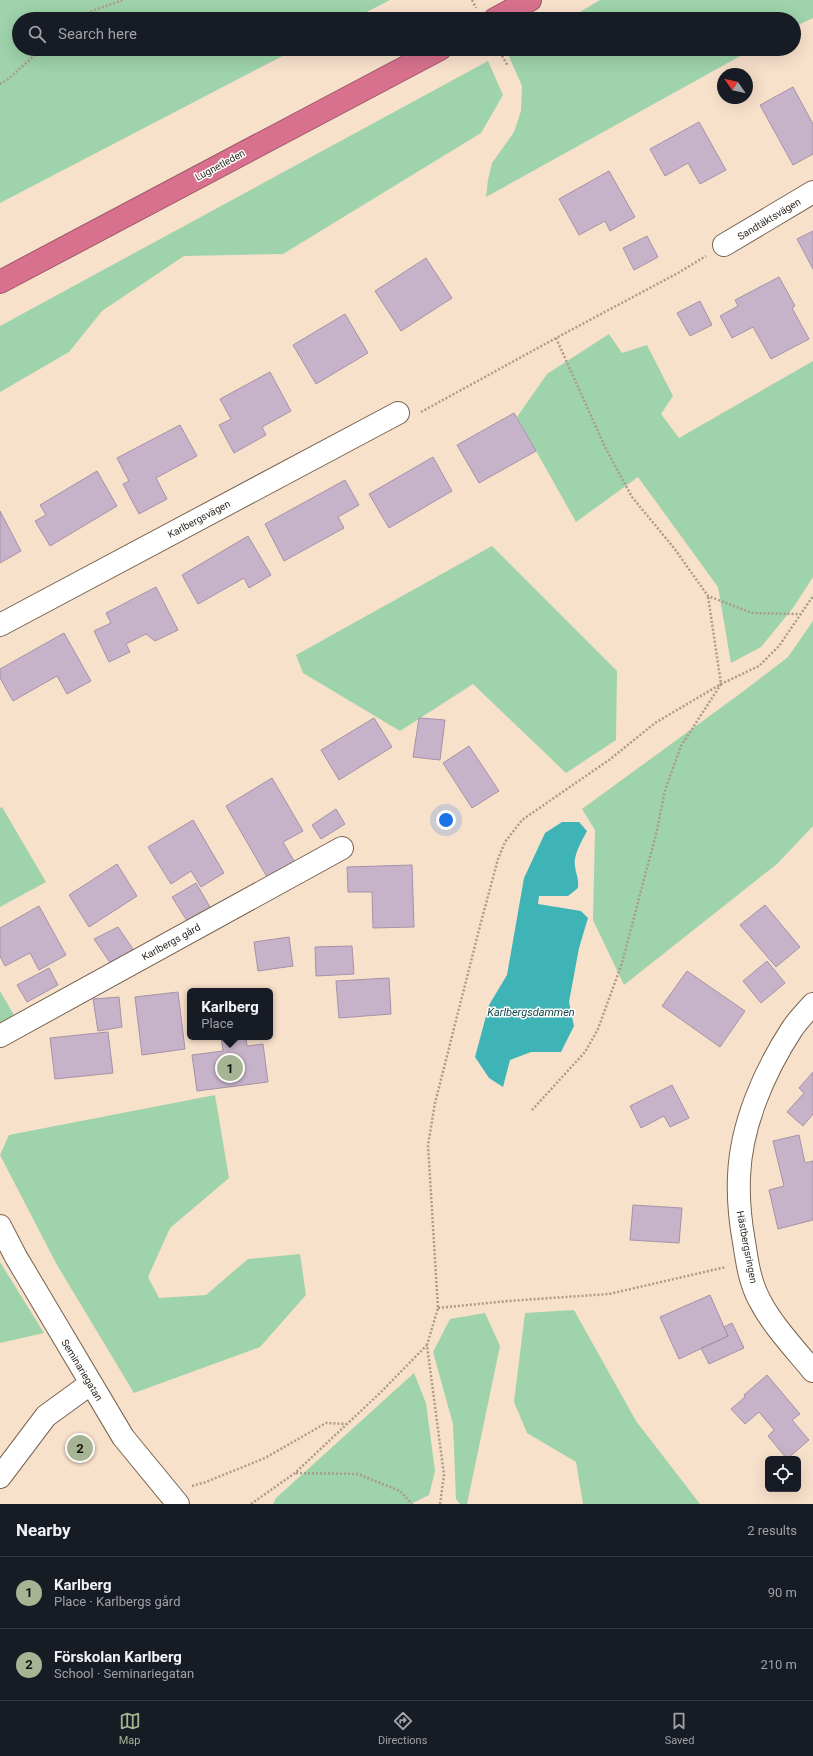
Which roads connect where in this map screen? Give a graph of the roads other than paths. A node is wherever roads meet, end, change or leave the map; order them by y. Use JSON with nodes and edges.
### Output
{"nodes":[{"id":1,"x":530,"y":0,"type":"edge"},
{"id":2,"x":508,"y":12,"type":"edge"},
{"id":3,"x":427,"y":56,"type":"edge"},
{"id":4,"x":813,"y":192,"type":"edge"},
{"id":5,"x":724,"y":245,"type":"road end"},
{"id":6,"x":0,"y":282,"type":"edge"},
{"id":7,"x":398,"y":413,"type":"road end"},
{"id":8,"x":0,"y":625,"type":"edge"},
{"id":9,"x":342,"y":848,"type":"dead end"},
{"id":10,"x":813,"y":1004,"type":"edge"},
{"id":11,"x":0,"y":1036,"type":"edge"},
{"id":12,"x":0,"y":1226,"type":"edge"},
{"id":13,"x":813,"y":1371,"type":"edge"},
{"id":14,"x":90,"y":1384,"type":"junction"},
{"id":15,"x":0,"y":1477,"type":"edge"},
{"id":16,"x":173,"y":1498,"type":"edge"}],
"edges":[{"from":1,"to":2,"type":"highway"},
{"from":3,"to":6,"type":"highway","name":"Lugnetleden"},
{"from":4,"to":5,"type":"street","name":"Sandtäktsvägen"},
{"from":7,"to":8,"type":"street","name":"Karlbergsvägen"},
{"from":9,"to":11,"type":"street","name":"Karlbergs gård"},
{"from":10,"to":13,"type":"street","name":"Hästbergsringen"},
{"from":12,"to":14,"type":"street","name":"Seminariegatan"},
{"from":14,"to":15,"type":"street"},
{"from":14,"to":16,"type":"street","name":"Seminariegatan"}]}
